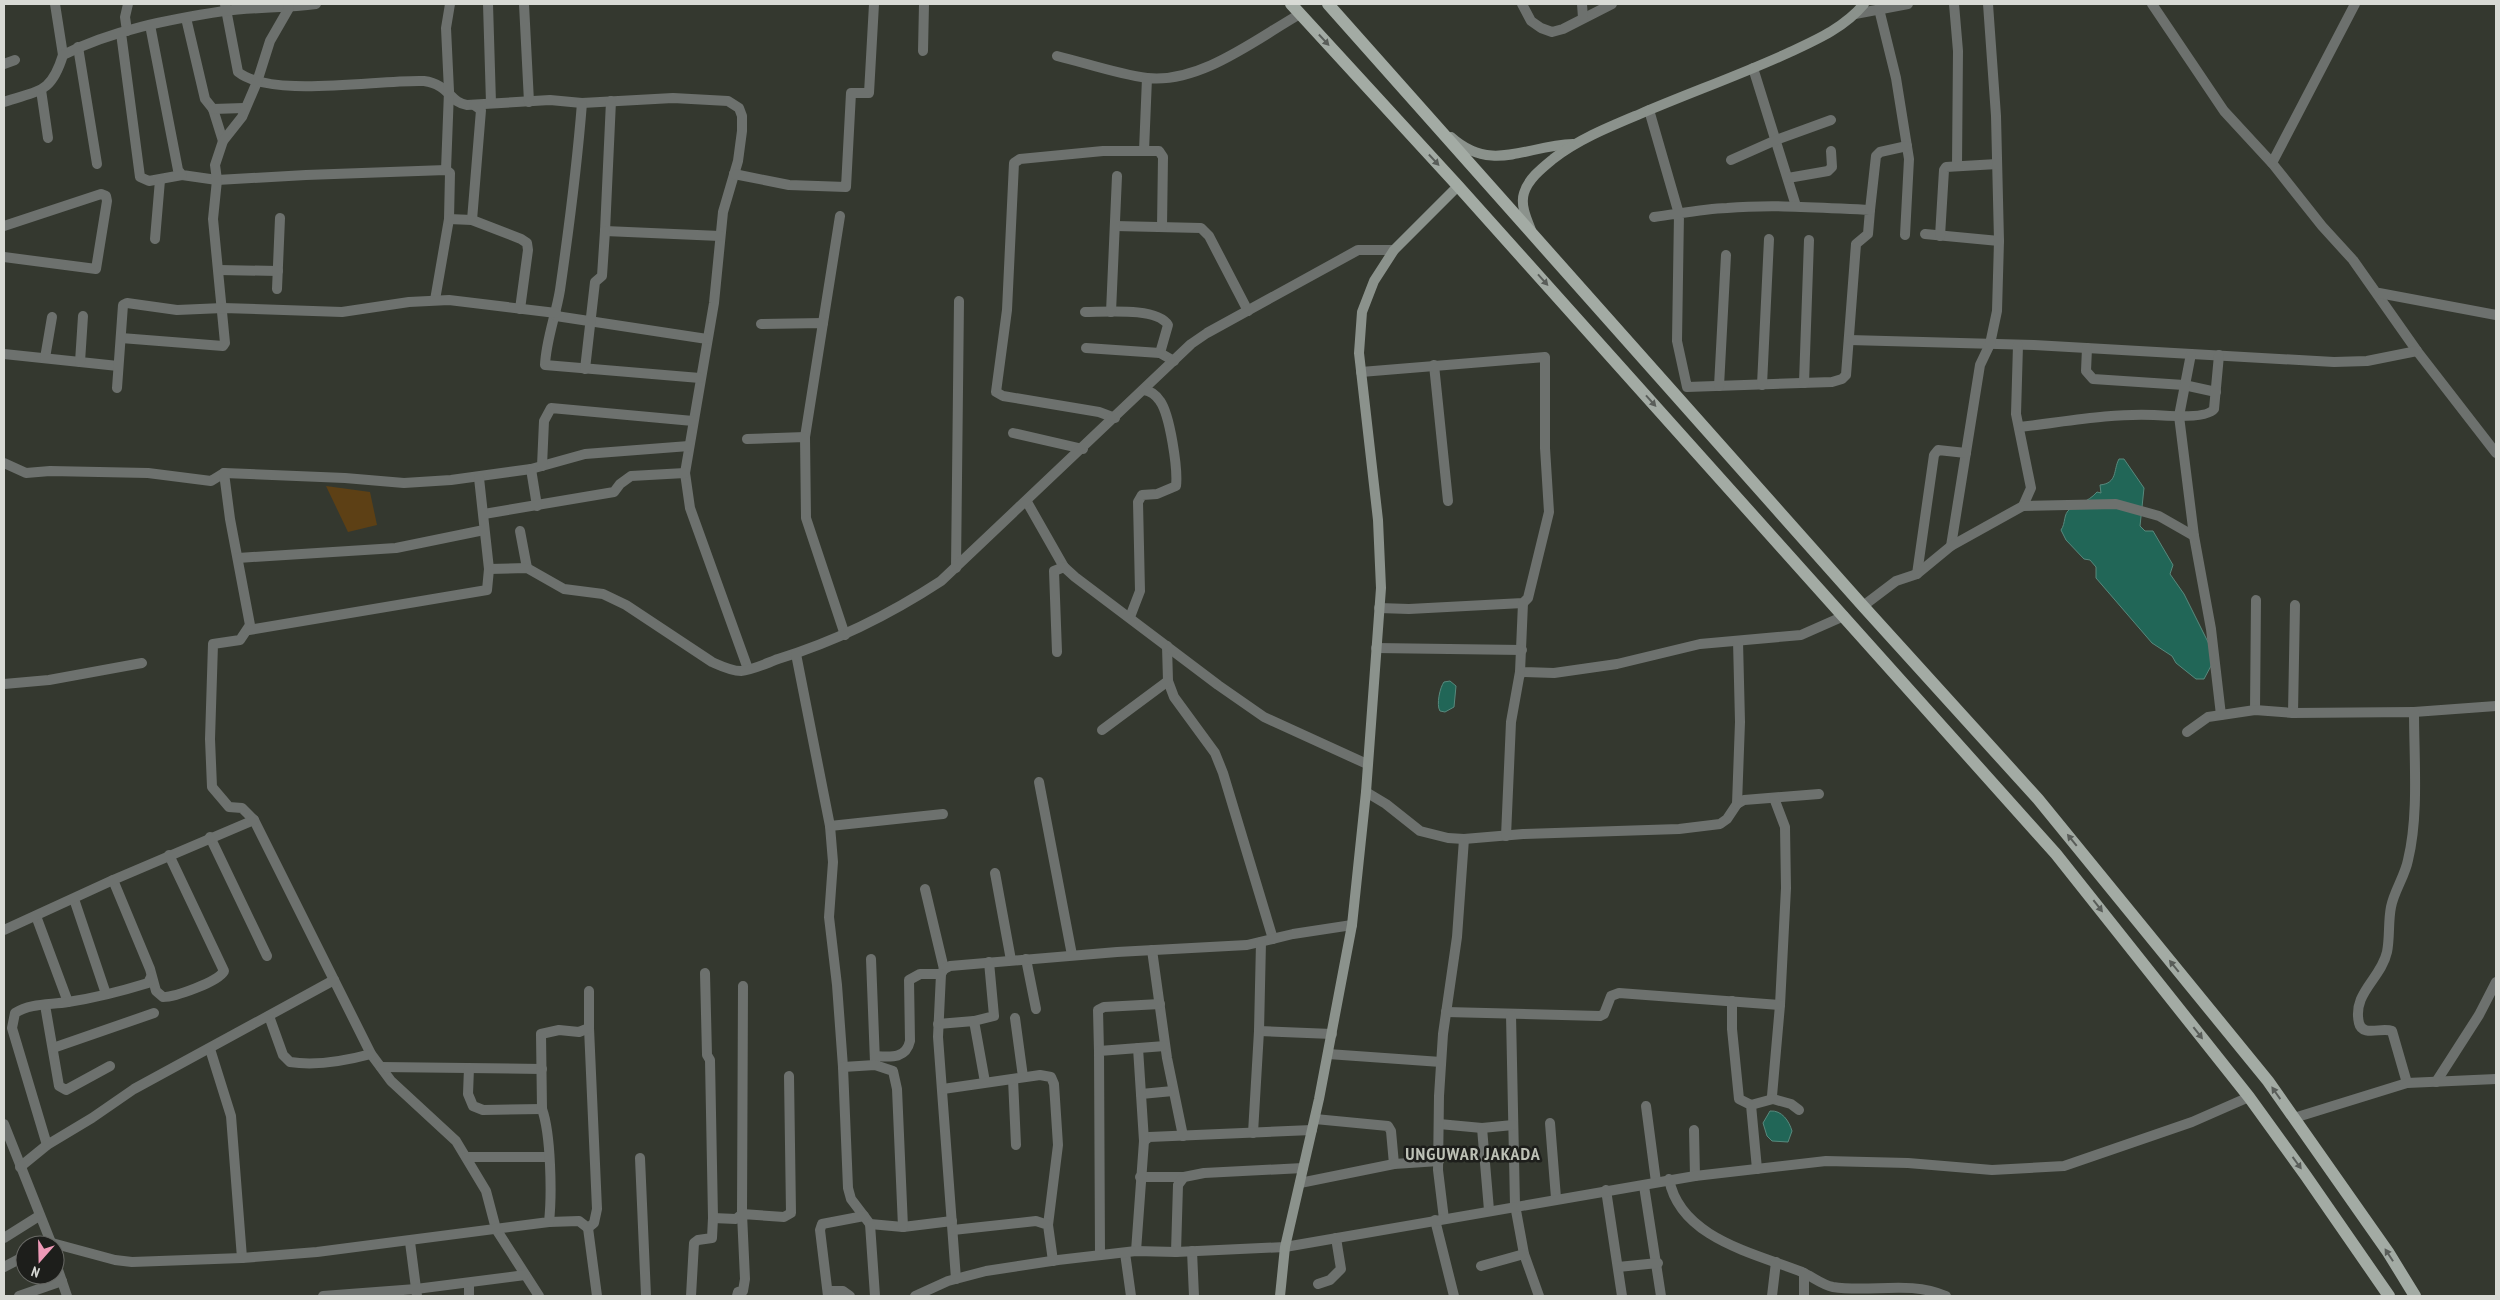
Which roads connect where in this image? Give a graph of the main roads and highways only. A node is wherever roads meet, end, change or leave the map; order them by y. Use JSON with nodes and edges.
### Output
{"nodes":[{"id":1,"x":1291,"y":4,"type":"edge"},
{"id":2,"x":1328,"y":4,"type":"edge"},
{"id":3,"x":2389,"y":1296,"type":"edge"},
{"id":4,"x":2415,"y":1296,"type":"edge"}],
"edges":[{"from":1,"to":3,"type":"main road","one_way":true},
{"from":4,"to":2,"type":"main road","one_way":true}]}
